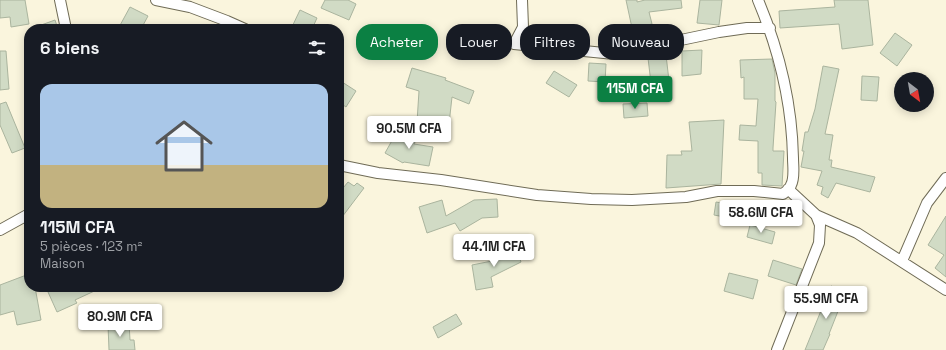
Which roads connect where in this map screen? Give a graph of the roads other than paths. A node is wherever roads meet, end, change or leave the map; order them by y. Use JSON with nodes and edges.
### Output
{"nodes":[{"id":1,"x":60,"y":0,"type":"edge"},
{"id":2,"x":156,"y":0,"type":"edge"},
{"id":3,"x":522,"y":0,"type":"edge"},
{"id":4,"x":758,"y":0,"type":"edge"},
{"id":5,"x":65,"y":24,"type":"edge"},
{"id":6,"x":235,"y":24,"type":"edge"},
{"id":7,"x":770,"y":28,"type":"junction"},
{"id":8,"x":344,"y":166,"type":"edge"},
{"id":9,"x":946,"y":178,"type":"edge"},
{"id":10,"x":788,"y":189,"type":"junction"},
{"id":11,"x":816,"y":215,"type":"junction"},
{"id":12,"x":24,"y":217,"type":"edge"},
{"id":13,"x":0,"y":230,"type":"edge"},
{"id":14,"x":902,"y":261,"type":"junction"},
{"id":15,"x":946,"y":290,"type":"edge"},
{"id":16,"x":778,"y":350,"type":"edge"}],
"edges":[{"from":1,"to":5,"type":"street"},
{"from":2,"to":6,"type":"street"},
{"from":3,"to":7,"type":"street"},
{"from":4,"to":7,"type":"street"},
{"from":7,"to":10,"type":"street"},
{"from":8,"to":10,"type":"street"},
{"from":9,"to":14,"type":"street"},
{"from":10,"to":11,"type":"street"},
{"from":11,"to":14,"type":"street"},
{"from":11,"to":16,"type":"street"},
{"from":12,"to":13,"type":"street"},
{"from":14,"to":15,"type":"street"}]}
